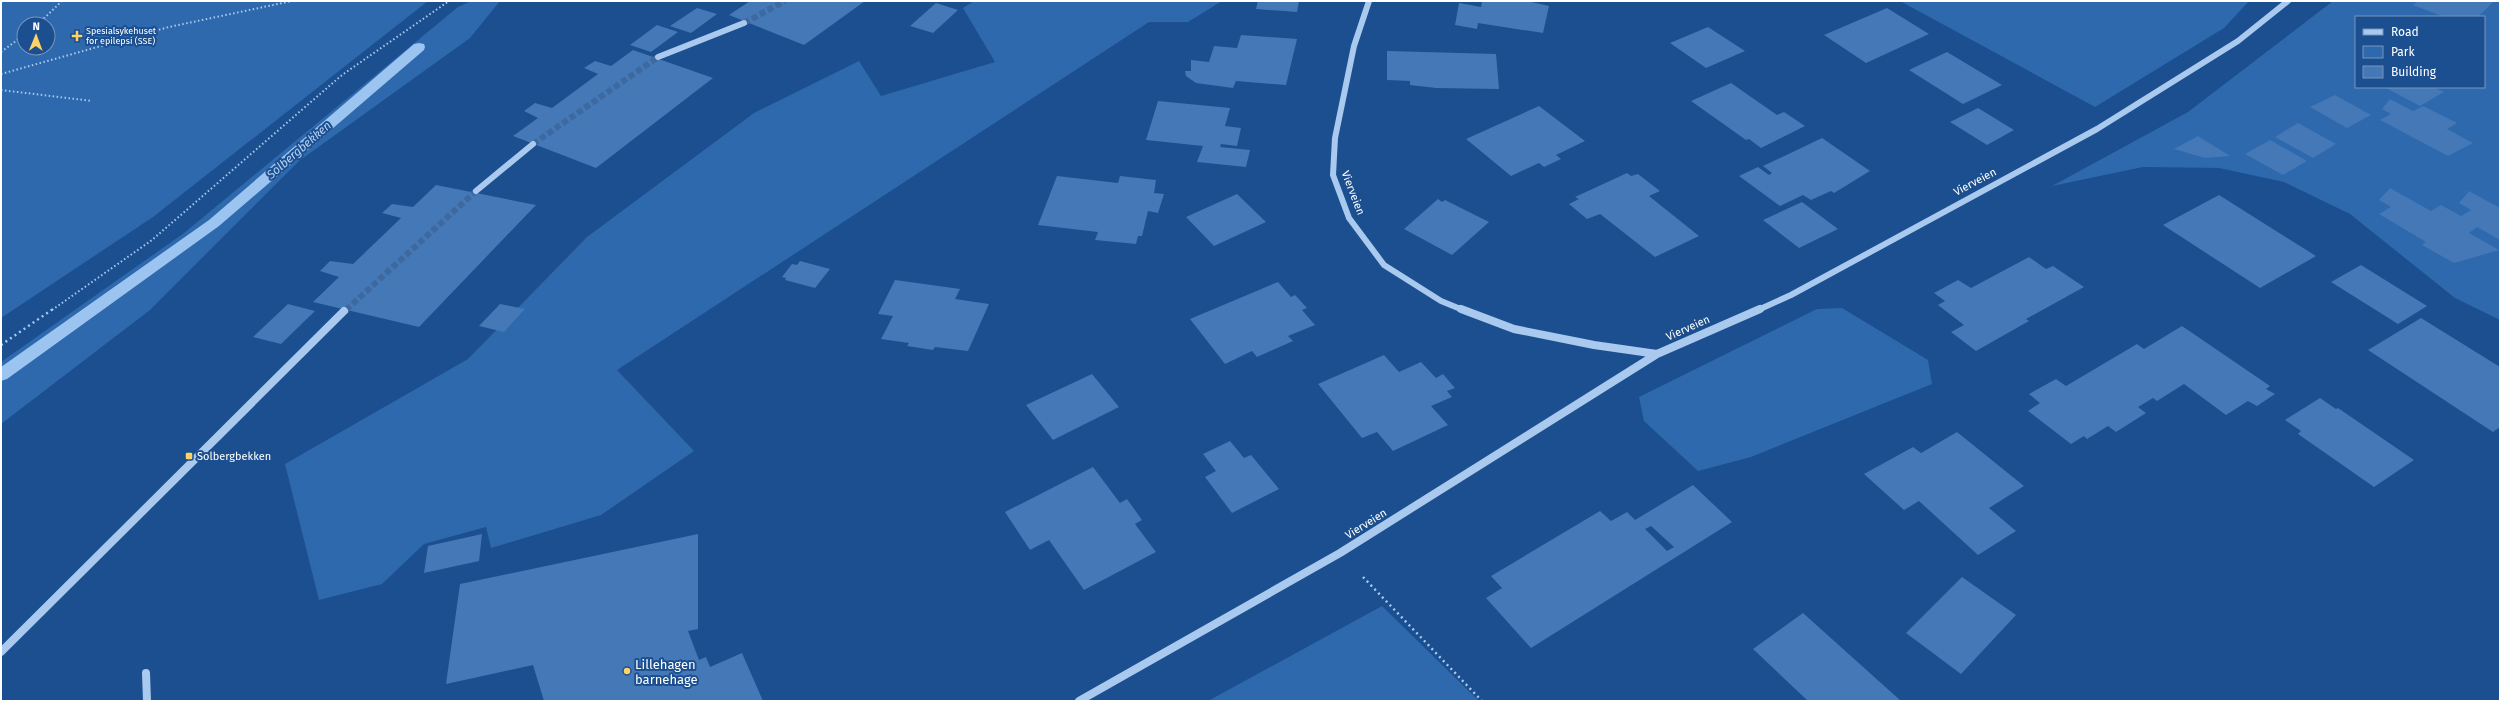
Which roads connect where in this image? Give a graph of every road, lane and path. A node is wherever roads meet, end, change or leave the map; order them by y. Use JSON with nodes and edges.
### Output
{"nodes":[{"id":1,"x":62,"y":1,"type":"edge"},
{"id":2,"x":292,"y":1,"type":"edge"},
{"id":3,"x":449,"y":1,"type":"edge"},
{"id":4,"x":1370,"y":1,"type":"edge"},
{"id":5,"x":2288,"y":1,"type":"edge"},
{"id":6,"x":46,"y":16,"type":"edge"},
{"id":7,"x":744,"y":22,"type":"tunnel mouth"},
{"id":8,"x":16,"y":41,"type":"edge"},
{"id":9,"x":1,"y":52,"type":"edge"},
{"id":10,"x":658,"y":57,"type":"tunnel mouth"},
{"id":11,"x":1,"y":74,"type":"edge"},
{"id":12,"x":1,"y":90,"type":"edge"},
{"id":13,"x":92,"y":101,"type":"dead end"},
{"id":14,"x":533,"y":144,"type":"tunnel mouth"},
{"id":15,"x":476,"y":191,"type":"tunnel mouth"},
{"id":16,"x":344,"y":311,"type":"tunnel mouth"},
{"id":17,"x":1,"y":345,"type":"edge"},
{"id":18,"x":1657,"y":354,"type":"junction"},
{"id":19,"x":1340,"y":553,"type":"junction"},
{"id":20,"x":1,"y":652,"type":"edge"},
{"id":21,"x":146,"y":673,"type":"dead end"},
{"id":22,"x":147,"y":701,"type":"edge"},
{"id":23,"x":1079,"y":701,"type":"edge"},
{"id":24,"x":1482,"y":701,"type":"edge"}],
"edges":[{"from":1,"to":6,"type":"path"},
{"from":2,"to":11,"type":"path"},
{"from":3,"to":17,"type":"path"},
{"from":4,"to":18,"type":"street","name":"Vierveien"},
{"from":5,"to":18,"type":"street","name":"Vierveien"},
{"from":7,"to":10,"type":"street"},
{"from":8,"to":9,"type":"path"},
{"from":12,"to":13,"type":"path"},
{"from":14,"to":15,"type":"street"},
{"from":16,"to":20,"type":"street"},
{"from":18,"to":19,"type":"street","name":"Vierveien"},
{"from":19,"to":23,"type":"street","name":"Vierveien"},
{"from":19,"to":24,"type":"path"},
{"from":21,"to":22,"type":"street"}]}
